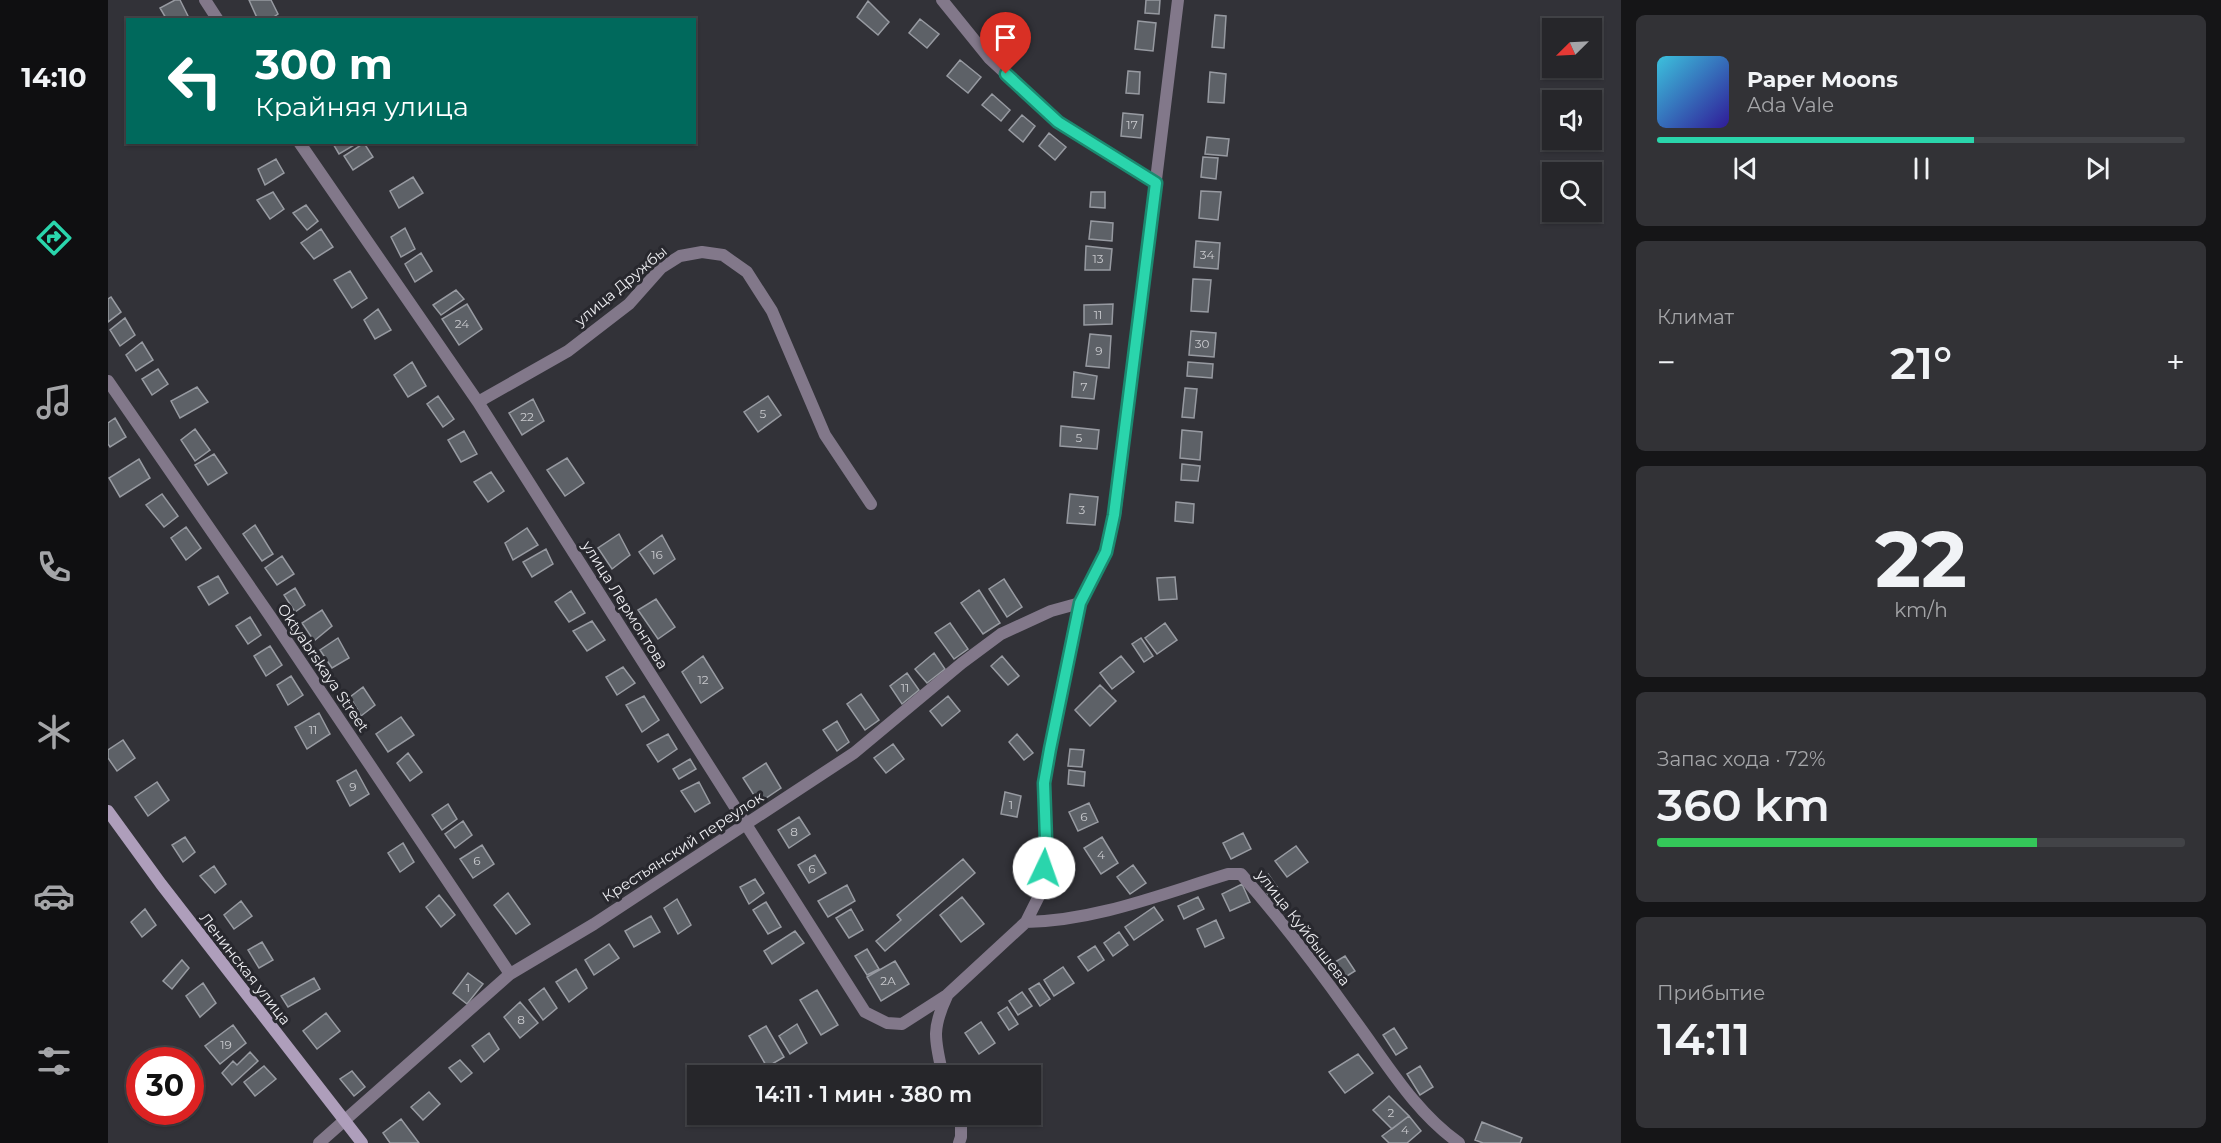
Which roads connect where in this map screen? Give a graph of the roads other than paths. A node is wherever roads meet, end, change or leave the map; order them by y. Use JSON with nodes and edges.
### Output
{"nodes":[{"id":1,"x":206,"y":0,"type":"edge"},
{"id":2,"x":942,"y":0,"type":"edge"},
{"id":3,"x":1178,"y":0,"type":"edge"},
{"id":4,"x":217,"y":18,"type":"edge"},
{"id":5,"x":299,"y":144,"type":"edge"},
{"id":6,"x":1156,"y":183,"type":"junction"},
{"id":7,"x":108,"y":381,"type":"edge"},
{"id":8,"x":478,"y":402,"type":"junction"},
{"id":9,"x":871,"y":504,"type":"dead end"},
{"id":10,"x":1080,"y":603,"type":"junction"},
{"id":11,"x":108,"y":811,"type":"edge"},
{"id":12,"x":746,"y":823,"type":"junction"},
{"id":13,"x":1026,"y":922,"type":"junction"},
{"id":14,"x":510,"y":974,"type":"junction"},
{"id":15,"x":947,"y":995,"type":"junction"},
{"id":16,"x":940,"y":1065,"type":"edge"},
{"id":17,"x":344,"y":1120,"type":"junction"},
{"id":18,"x":961,"y":1125,"type":"edge"},
{"id":19,"x":319,"y":1143,"type":"edge"},
{"id":20,"x":362,"y":1143,"type":"edge"},
{"id":21,"x":958,"y":1143,"type":"edge"},
{"id":22,"x":1459,"y":1143,"type":"edge"}],
"edges":[{"from":1,"to":4,"type":"street"},
{"from":2,"to":6,"type":"street"},
{"from":3,"to":6,"type":"street"},
{"from":5,"to":8,"type":"street","name":"улица Лермонтова"},
{"from":6,"to":10,"type":"street"},
{"from":7,"to":14,"type":"street","name":"Oktyabrskaya Street"},
{"from":8,"to":9,"type":"street","name":"улица Дружбы"},
{"from":8,"to":12,"type":"street","name":"улица Лермонтова"},
{"from":10,"to":12,"type":"street","name":"Крестьянский переулок"},
{"from":10,"to":13,"type":"street"},
{"from":11,"to":17,"type":"street","name":"Ленинская улица"},
{"from":12,"to":14,"type":"street","name":"Крестьянский переулок"},
{"from":12,"to":15,"type":"street","name":"улица Лермонтова"},
{"from":13,"to":15,"type":"street"},
{"from":13,"to":22,"type":"street","name":"улица Куйбышева"},
{"from":14,"to":17,"type":"street","name":"Крестьянский переулок"},
{"from":15,"to":16,"type":"street"},
{"from":17,"to":19,"type":"street","name":"Крестьянский переулок"},
{"from":17,"to":20,"type":"street","name":"Ленинская улица"},
{"from":18,"to":21,"type":"street"}]}
